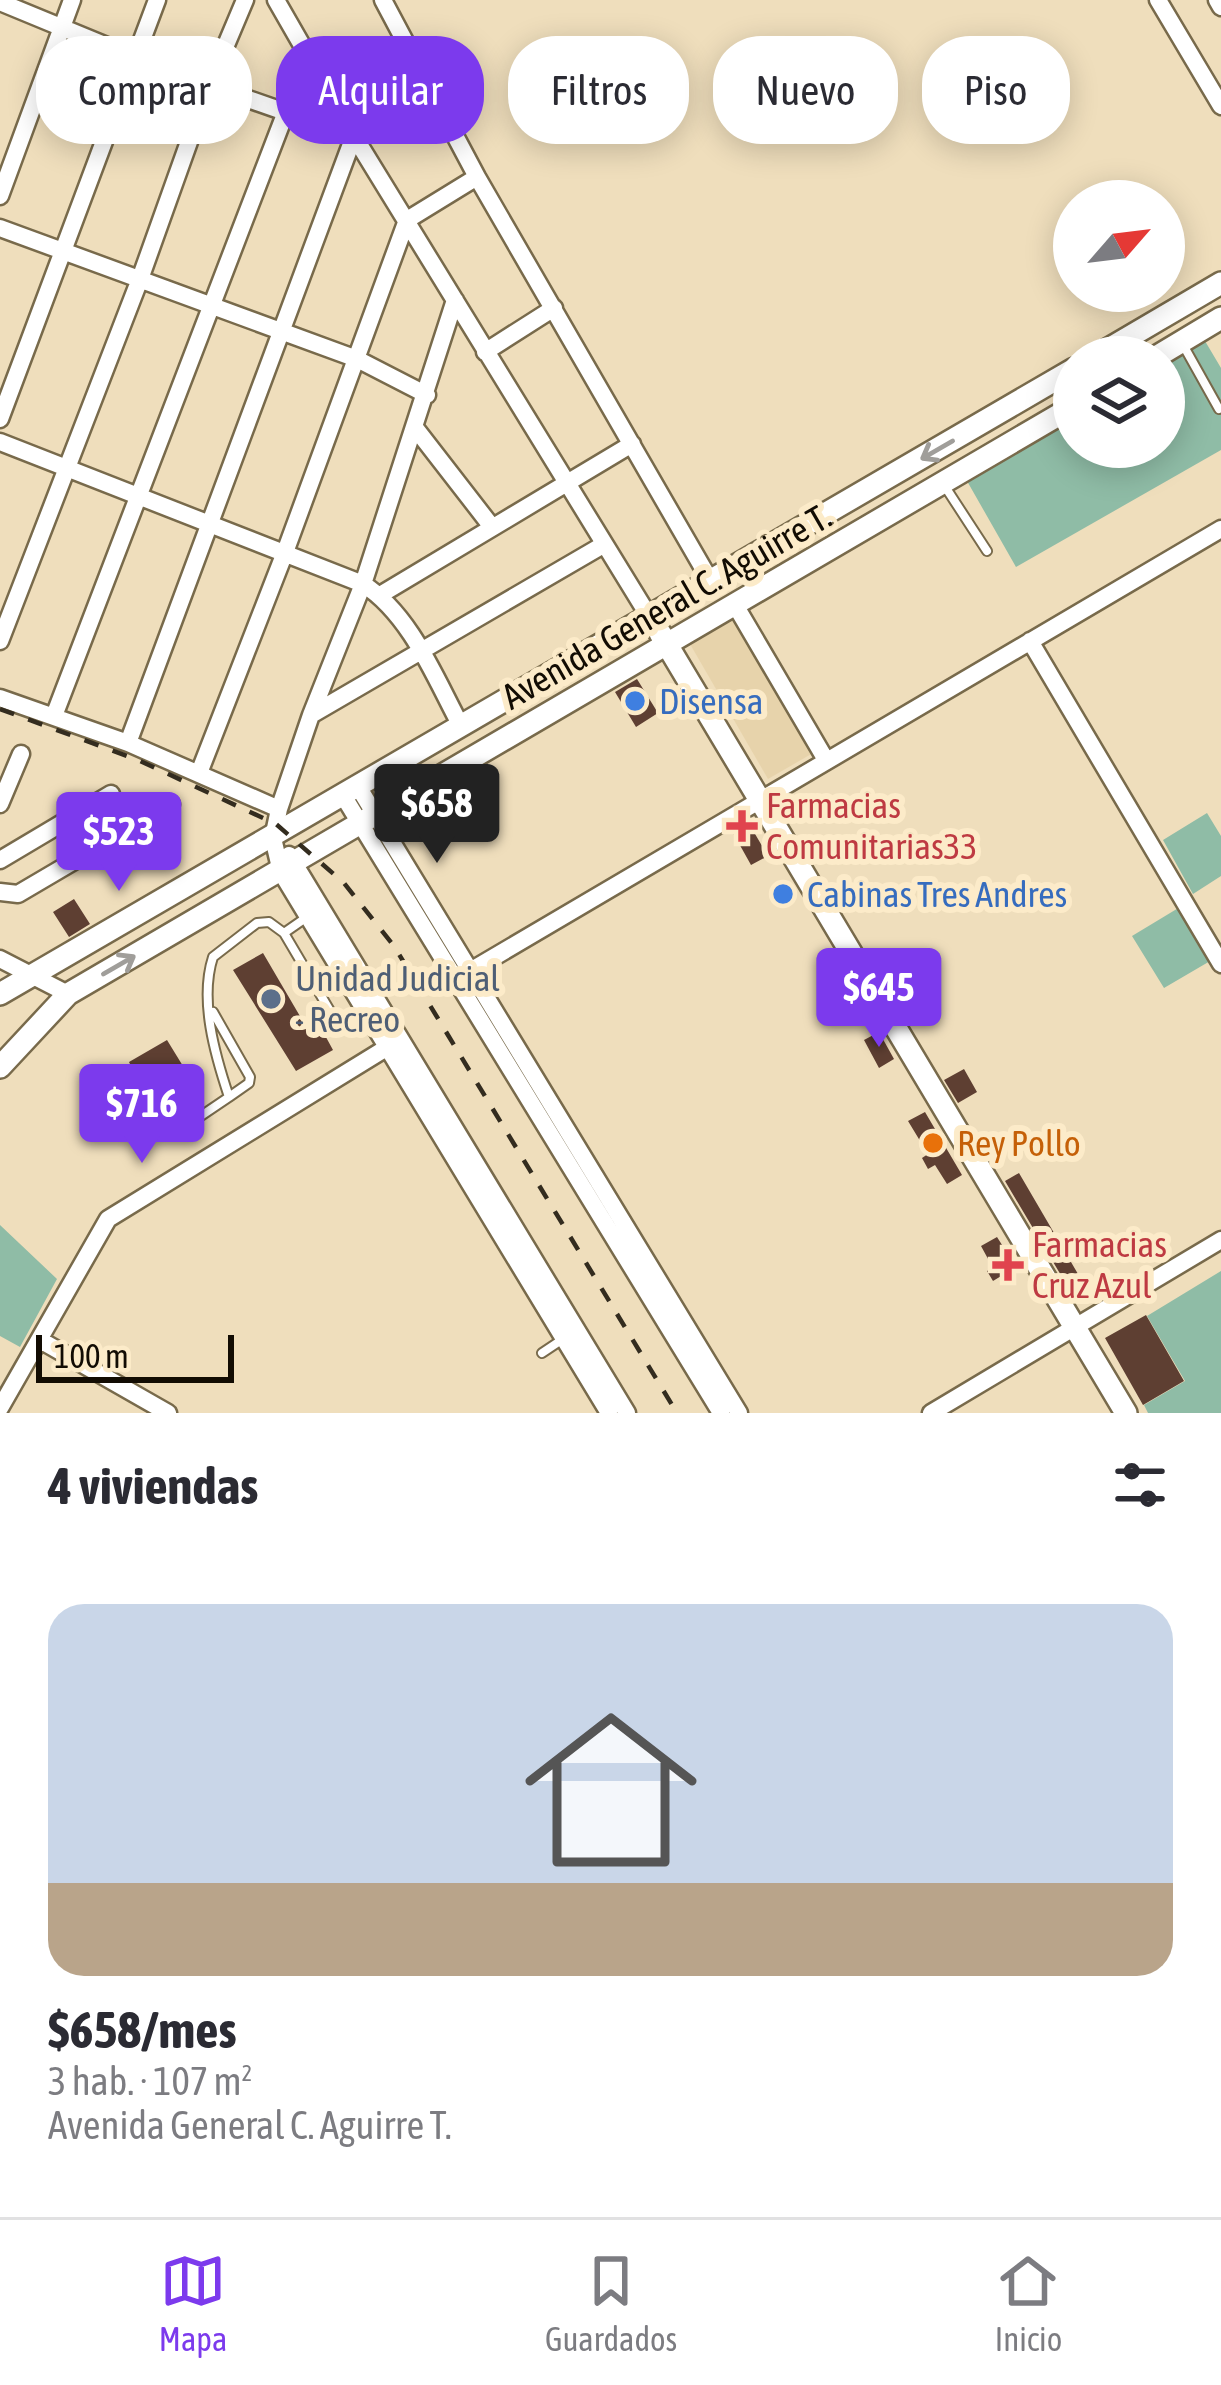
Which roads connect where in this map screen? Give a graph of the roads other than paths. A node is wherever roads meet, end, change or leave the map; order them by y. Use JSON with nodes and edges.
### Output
{"nodes":[{"id":1,"x":72,"y":0,"type":"edge"},
{"id":2,"x":157,"y":0,"type":"edge"},
{"id":3,"x":244,"y":0,"type":"edge"},
{"id":4,"x":277,"y":0,"type":"edge"},
{"id":5,"x":383,"y":0,"type":"edge"},
{"id":6,"x":1158,"y":0,"type":"edge"},
{"id":7,"x":0,"y":2,"type":"edge"},
{"id":8,"x":63,"y":28,"type":"junction"},
{"id":9,"x":82,"y":36,"type":"edge"},
{"id":10,"x":143,"y":36,"type":"edge"},
{"id":11,"x":229,"y":36,"type":"edge"},
{"id":12,"x":297,"y":36,"type":"edge"},
{"id":13,"x":1221,"y":106,"type":"edge"},
{"id":14,"x":276,"y":139,"type":"edge"},
{"id":15,"x":104,"y":144,"type":"edge"},
{"id":16,"x":188,"y":144,"type":"edge"},
{"id":17,"x":351,"y":144,"type":"edge"},
{"id":18,"x":359,"y":144,"type":"edge"},
{"id":19,"x":477,"y":177,"type":"junction"},
{"id":20,"x":0,"y":196,"type":"edge"},
{"id":21,"x":407,"y":220,"type":"junction"},
{"id":22,"x":0,"y":228,"type":"edge"},
{"id":23,"x":64,"y":252,"type":"junction"},
{"id":24,"x":140,"y":279,"type":"junction"},
{"id":25,"x":1221,"y":283,"type":"edge"},
{"id":26,"x":455,"y":300,"type":"junction"},
{"id":27,"x":212,"y":306,"type":"junction"},
{"id":28,"x":554,"y":308,"type":"junction"},
{"id":29,"x":1221,"y":318,"type":"edge"},
{"id":30,"x":283,"y":332,"type":"junction"},
{"id":31,"x":1131,"y":336,"type":"edge"},
{"id":32,"x":1185,"y":340,"type":"edge"},
{"id":33,"x":1185,"y":349,"type":"edge"},
{"id":34,"x":485,"y":352,"type":"junction"},
{"id":35,"x":357,"y":359,"type":"junction"},
{"id":36,"x":1053,"y":381,"type":"edge"},
{"id":37,"x":427,"y":395,"type":"junction"},
{"id":38,"x":1219,"y":409,"type":"edge"},
{"id":39,"x":0,"y":419,"type":"edge"},
{"id":40,"x":988,"y":419,"type":"junction"},
{"id":41,"x":1053,"y":419,"type":"edge"},
{"id":42,"x":416,"y":429,"type":"junction"},
{"id":43,"x":0,"y":442,"type":"edge"},
{"id":44,"x":632,"y":444,"type":"junction"},
{"id":45,"x":1005,"y":448,"type":"junction"},
{"id":46,"x":64,"y":468,"type":"junction"},
{"id":47,"x":566,"y":482,"type":"junction"},
{"id":48,"x":944,"y":484,"type":"junction"},
{"id":49,"x":140,"y":497,"type":"junction"},
{"id":50,"x":208,"y":525,"type":"junction"},
{"id":51,"x":491,"y":527,"type":"junction"},
{"id":52,"x":1221,"y":529,"type":"edge"},
{"id":53,"x":603,"y":545,"type":"junction"},
{"id":54,"x":987,"y":551,"type":"dead end"},
{"id":55,"x":284,"y":555,"type":"junction"},
{"id":56,"x":711,"y":582,"type":"junction"},
{"id":57,"x":371,"y":590,"type":"junction"},
{"id":58,"x":734,"y":603,"type":"junction"},
{"id":59,"x":650,"y":617,"type":"junction"},
{"id":60,"x":0,"y":641,"type":"edge"},
{"id":61,"x":1030,"y":641,"type":"junction"},
{"id":62,"x":665,"y":642,"type":"junction"},
{"id":63,"x":421,"y":653,"type":"junction"},
{"id":64,"x":0,"y":698,"type":"edge"},
{"id":65,"x":54,"y":716,"type":"junction"},
{"id":66,"x":311,"y":716,"type":"junction"},
{"id":67,"x":461,"y":726,"type":"junction"},
{"id":68,"x":128,"y":743,"type":"junction"},
{"id":69,"x":21,"y":754,"type":"dead end"},
{"id":70,"x":826,"y":760,"type":"junction"},
{"id":71,"x":199,"y":773,"type":"junction"},
{"id":72,"x":352,"y":792,"type":"junction"},
{"id":73,"x":111,"y":794,"type":"dead end"},
{"id":74,"x":759,"y":799,"type":"junction"},
{"id":75,"x":0,"y":804,"type":"edge"},
{"id":76,"x":171,"y":804,"type":"dead end"},
{"id":77,"x":279,"y":809,"type":"junction"},
{"id":78,"x":369,"y":819,"type":"junction"},
{"id":79,"x":273,"y":838,"type":"junction"},
{"id":80,"x":0,"y":860,"type":"edge"},
{"id":81,"x":289,"y":868,"type":"junction"},
{"id":82,"x":0,"y":892,"type":"edge"},
{"id":83,"x":315,"y":911,"type":"junction"},
{"id":84,"x":284,"y":933,"type":"junction"},
{"id":85,"x":0,"y":959,"type":"edge"},
{"id":86,"x":1221,"y":964,"type":"edge"},
{"id":87,"x":463,"y":975,"type":"junction"},
{"id":88,"x":34,"y":976,"type":"junction"},
{"id":89,"x":0,"y":994,"type":"edge"},
{"id":90,"x":68,"y":994,"type":"junction"},
{"id":91,"x":209,"y":1005,"type":"junction"},
{"id":92,"x":336,"y":1021,"type":"dead end"},
{"id":93,"x":395,"y":1043,"type":"junction"},
{"id":94,"x":2,"y":1058,"type":"edge"},
{"id":95,"x":229,"y":1097,"type":"junction"},
{"id":96,"x":189,"y":1124,"type":"dead end"},
{"id":97,"x":628,"y":1191,"type":"dead end"},
{"id":98,"x":603,"y":1206,"type":"junction"},
{"id":99,"x":1221,"y":1240,"type":"edge"},
{"id":100,"x":1075,"y":1328,"type":"junction"},
{"id":101,"x":570,"y":1335,"type":"junction"},
{"id":102,"x":40,"y":1340,"type":"junction"},
{"id":103,"x":542,"y":1353,"type":"dead end"},
{"id":104,"x":0,"y":1408,"type":"edge"},
{"id":105,"x":168,"y":1413,"type":"edge"},
{"id":106,"x":608,"y":1413,"type":"edge"},
{"id":107,"x":627,"y":1413,"type":"edge"},
{"id":108,"x":721,"y":1413,"type":"edge"},
{"id":109,"x":739,"y":1413,"type":"edge"},
{"id":110,"x":931,"y":1413,"type":"edge"},
{"id":111,"x":1126,"y":1413,"type":"edge"}],
"edges":[{"from":1,"to":8,"type":"street"},
{"from":2,"to":10,"type":"street"},
{"from":3,"to":11,"type":"street"},
{"from":4,"to":12,"type":"street"},
{"from":5,"to":19,"type":"street"},
{"from":6,"to":13,"type":"street"},
{"from":7,"to":8,"type":"street"},
{"from":8,"to":9,"type":"street"},
{"from":8,"to":20,"type":"street"},
{"from":14,"to":27,"type":"street"},
{"from":15,"to":23,"type":"street"},
{"from":16,"to":24,"type":"street"},
{"from":17,"to":30,"type":"street"},
{"from":18,"to":21,"type":"street"},
{"from":19,"to":21,"type":"street"},
{"from":19,"to":28,"type":"street"},
{"from":21,"to":26,"type":"street"},
{"from":21,"to":35,"type":"street"},
{"from":22,"to":23,"type":"street"},
{"from":23,"to":24,"type":"street"},
{"from":23,"to":39,"type":"street"},
{"from":24,"to":27,"type":"street"},
{"from":24,"to":46,"type":"street"},
{"from":25,"to":31,"type":"street"},
{"from":26,"to":34,"type":"street"},
{"from":26,"to":37,"type":"street"},
{"from":27,"to":30,"type":"street"},
{"from":27,"to":49,"type":"street"},
{"from":28,"to":34,"type":"street"},
{"from":28,"to":44,"type":"street"},
{"from":29,"to":32,"type":"street"},
{"from":30,"to":35,"type":"street"},
{"from":30,"to":50,"type":"street"},
{"from":33,"to":38,"type":"lane"},
{"from":34,"to":47,"type":"street"},
{"from":35,"to":37,"type":"street"},
{"from":35,"to":55,"type":"street"},
{"from":36,"to":40,"type":"street","name":"Avenida General C. Aguirre T."},
{"from":37,"to":42,"type":"street"},
{"from":40,"to":45,"type":"street"},
{"from":40,"to":56,"type":"street","name":"Avenida General C. Aguirre T.","one_way":true},
{"from":41,"to":45,"type":"street","name":"Avenida General C. Aguirre T."},
{"from":42,"to":51,"type":"street"},
{"from":42,"to":57,"type":"street"},
{"from":43,"to":46,"type":"street"},
{"from":44,"to":47,"type":"street"},
{"from":44,"to":56,"type":"street"},
{"from":45,"to":48,"type":"street","name":"Avenida General C. Aguirre T."},
{"from":46,"to":49,"type":"street"},
{"from":46,"to":60,"type":"street"},
{"from":47,"to":51,"type":"street"},
{"from":47,"to":53,"type":"street"},
{"from":48,"to":54,"type":"lane"},
{"from":48,"to":58,"type":"street","name":"Avenida General C. Aguirre T."},
{"from":49,"to":50,"type":"street"},
{"from":49,"to":65,"type":"street"},
{"from":50,"to":55,"type":"street"},
{"from":50,"to":68,"type":"street"},
{"from":51,"to":57,"type":"street"},
{"from":52,"to":61,"type":"street"},
{"from":53,"to":59,"type":"street"},
{"from":53,"to":63,"type":"street"},
{"from":55,"to":57,"type":"street"},
{"from":55,"to":71,"type":"street"},
{"from":56,"to":59,"type":"street","name":"Avenida General C. Aguirre T."},
{"from":57,"to":63,"type":"street"},
{"from":57,"to":66,"type":"street"},
{"from":58,"to":62,"type":"street","name":"Avenida General C. Aguirre T."},
{"from":58,"to":70,"type":"street"},
{"from":59,"to":62,"type":"street"},
{"from":59,"to":67,"type":"street","name":"Avenida General C. Aguirre T."},
{"from":61,"to":70,"type":"street"},
{"from":61,"to":86,"type":"street"},
{"from":62,"to":74,"type":"street"},
{"from":62,"to":78,"type":"street","name":"Avenida General C. Aguirre T."},
{"from":63,"to":66,"type":"street"},
{"from":63,"to":67,"type":"street"},
{"from":64,"to":65,"type":"street"},
{"from":65,"to":68,"type":"street"},
{"from":66,"to":77,"type":"street"},
{"from":67,"to":72,"type":"street","name":"Avenida General C. Aguirre T."},
{"from":68,"to":71,"type":"street"},
{"from":69,"to":75,"type":"street"},
{"from":70,"to":74,"type":"street"},
{"from":71,"to":77,"type":"street"},
{"from":72,"to":78,"type":"street"},
{"from":72,"to":79,"type":"street","name":"Avenida General C. Aguirre T."},
{"from":73,"to":80,"type":"street"},
{"from":74,"to":87,"type":"street"},
{"from":74,"to":100,"type":"street"},
{"from":76,"to":82,"type":"street"},
{"from":77,"to":79,"type":"street"},
{"from":78,"to":81,"type":"street","name":"Avenida General C. Aguirre T."},
{"from":78,"to":87,"type":"street"},
{"from":79,"to":81,"type":"street"},
{"from":79,"to":88,"type":"street","name":"Avenida General C. Aguirre T."},
{"from":81,"to":83,"type":"street"},
{"from":90,"to":81,"type":"street","name":"Avenida General C. Aguirre T.","one_way":true},
{"from":83,"to":84,"type":"lane"},
{"from":83,"to":93,"type":"street"},
{"from":84,"to":91,"type":"lane"},
{"from":84,"to":92,"type":"lane"},
{"from":85,"to":88,"type":"street"},
{"from":87,"to":98,"type":"street"},
{"from":88,"to":89,"type":"street","name":"Avenida General C. Aguirre T."},
{"from":88,"to":90,"type":"street"},
{"from":90,"to":94,"type":"street","name":"Avenida General C. Aguirre T."},
{"from":91,"to":95,"type":"lane"},
{"from":91,"to":95,"type":"lane"},
{"from":93,"to":101,"type":"street"},
{"from":93,"to":102,"type":"street"},
{"from":95,"to":96,"type":"lane"},
{"from":97,"to":98,"type":"lane"},
{"from":98,"to":108,"type":"street"},
{"from":98,"to":109,"type":"street"},
{"from":99,"to":100,"type":"street"},
{"from":100,"to":110,"type":"street"},
{"from":100,"to":111,"type":"street"},
{"from":101,"to":103,"type":"lane"},
{"from":101,"to":106,"type":"street"},
{"from":101,"to":107,"type":"street"},
{"from":102,"to":104,"type":"street"},
{"from":102,"to":105,"type":"street"}]}
